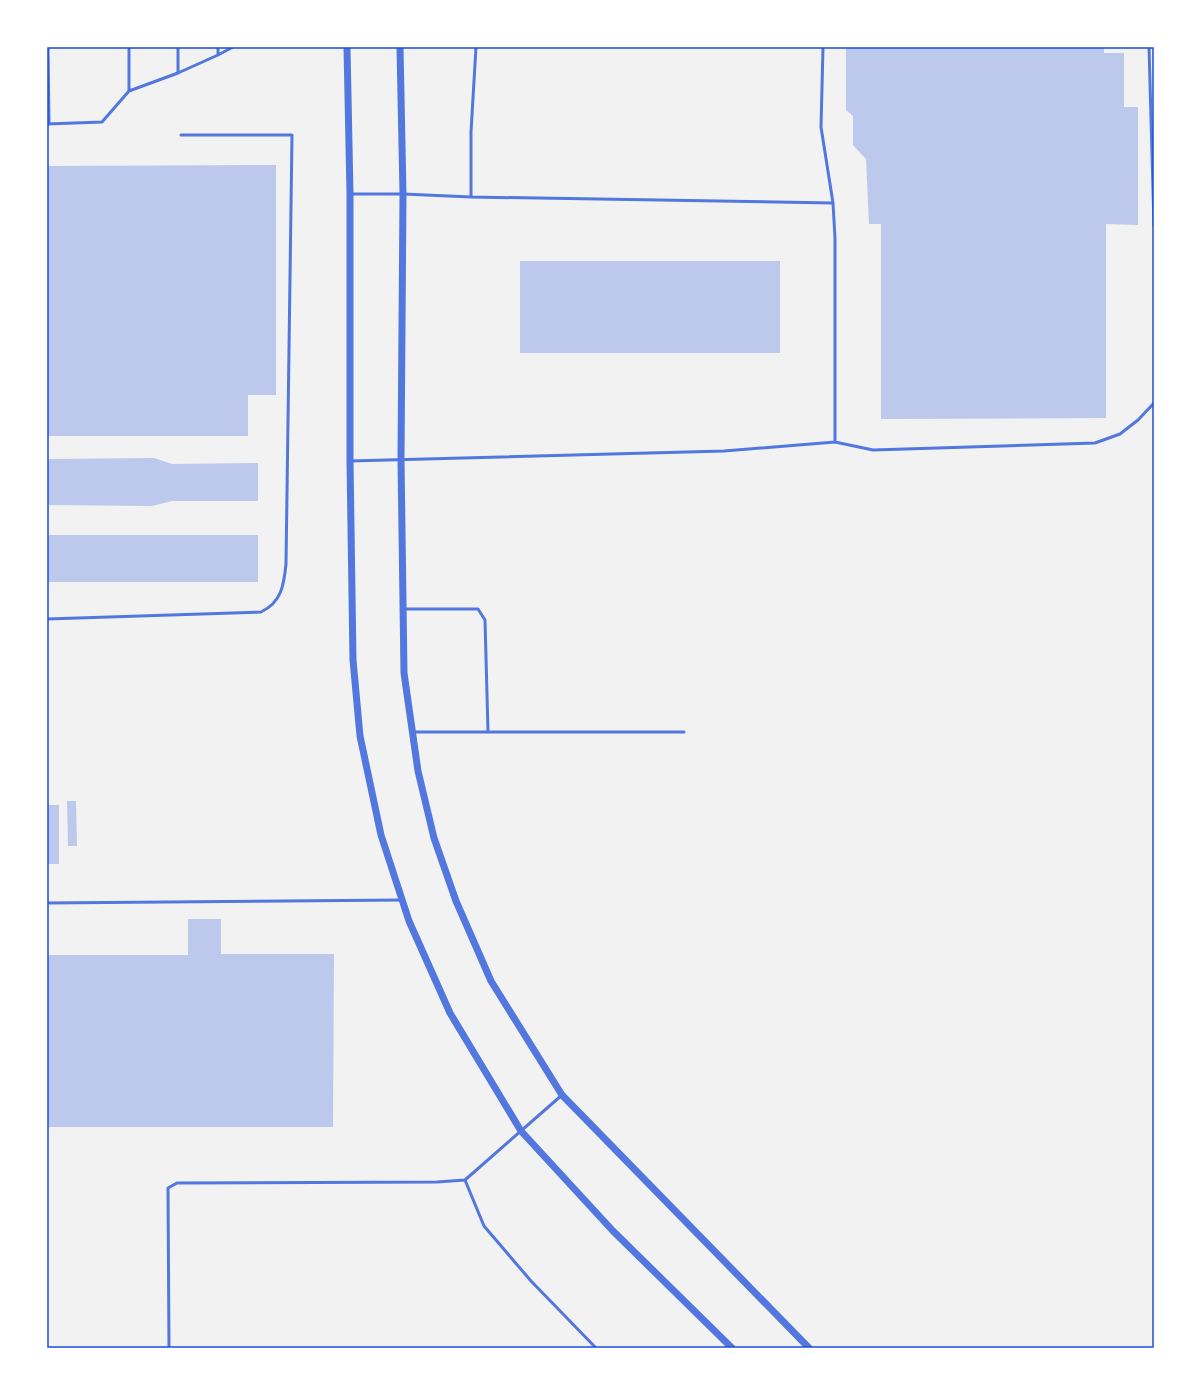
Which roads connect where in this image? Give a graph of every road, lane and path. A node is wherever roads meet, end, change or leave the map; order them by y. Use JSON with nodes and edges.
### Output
{"nodes":[{"id":1,"x":48,"y":47,"type":"edge"},
{"id":2,"x":129,"y":47,"type":"edge"},
{"id":3,"x":178,"y":47,"type":"edge"},
{"id":4,"x":218,"y":47,"type":"edge"},
{"id":5,"x":233,"y":47,"type":"edge"},
{"id":6,"x":347,"y":47,"type":"edge"},
{"id":7,"x":400,"y":47,"type":"edge"},
{"id":8,"x":476,"y":47,"type":"edge"},
{"id":9,"x":823,"y":47,"type":"edge"},
{"id":10,"x":1149,"y":47,"type":"edge"},
{"id":11,"x":218,"y":55,"type":"junction"},
{"id":12,"x":178,"y":73,"type":"junction"},
{"id":13,"x":129,"y":91,"type":"junction"},
{"id":14,"x":48,"y":124,"type":"edge"},
{"id":15,"x":180,"y":135,"type":"dead end"},
{"id":16,"x":350,"y":194,"type":"junction"},
{"id":17,"x":403,"y":194,"type":"junction"},
{"id":18,"x":471,"y":197,"type":"junction"},
{"id":19,"x":833,"y":203,"type":"junction"},
{"id":20,"x":1154,"y":226,"type":"edge"},
{"id":21,"x":1154,"y":403,"type":"edge"},
{"id":22,"x":835,"y":442,"type":"junction"},
{"id":23,"x":401,"y":460,"type":"junction"},
{"id":24,"x":350,"y":461,"type":"junction"},
{"id":25,"x":403,"y":609,"type":"junction"},
{"id":26,"x":47,"y":619,"type":"edge"},
{"id":27,"x":412,"y":732,"type":"junction"},
{"id":28,"x":488,"y":732,"type":"junction"},
{"id":29,"x":684,"y":732,"type":"dead end"},
{"id":30,"x":402,"y":900,"type":"junction"},
{"id":31,"x":47,"y":903,"type":"edge"},
{"id":32,"x":562,"y":1095,"type":"junction"},
{"id":33,"x":521,"y":1131,"type":"junction"},
{"id":34,"x":465,"y":1180,"type":"junction"},
{"id":35,"x":169,"y":1348,"type":"edge"},
{"id":36,"x":596,"y":1348,"type":"edge"},
{"id":37,"x":732,"y":1348,"type":"edge"},
{"id":38,"x":809,"y":1348,"type":"edge"}],
"edges":[{"from":1,"to":14,"type":"lane"},
{"from":2,"to":13,"type":"lane"},
{"from":3,"to":12,"type":"lane"},
{"from":4,"to":11,"type":"lane"},
{"from":5,"to":11,"type":"lane"},
{"from":6,"to":16,"type":"street"},
{"from":7,"to":17,"type":"street"},
{"from":8,"to":18,"type":"lane"},
{"from":9,"to":19,"type":"lane"},
{"from":10,"to":20,"type":"lane"},
{"from":11,"to":12,"type":"lane"},
{"from":12,"to":13,"type":"lane"},
{"from":13,"to":14,"type":"lane"},
{"from":15,"to":26,"type":"lane"},
{"from":16,"to":17,"type":"lane"},
{"from":16,"to":24,"type":"street"},
{"from":17,"to":18,"type":"lane"},
{"from":17,"to":23,"type":"street"},
{"from":18,"to":19,"type":"lane"},
{"from":19,"to":22,"type":"lane"},
{"from":21,"to":22,"type":"lane"},
{"from":22,"to":23,"type":"lane"},
{"from":23,"to":24,"type":"lane"},
{"from":23,"to":25,"type":"street"},
{"from":24,"to":30,"type":"street"},
{"from":25,"to":27,"type":"street"},
{"from":25,"to":28,"type":"lane"},
{"from":27,"to":28,"type":"lane"},
{"from":27,"to":32,"type":"street"},
{"from":28,"to":29,"type":"lane"},
{"from":30,"to":31,"type":"lane"},
{"from":30,"to":33,"type":"street"},
{"from":32,"to":33,"type":"lane"},
{"from":32,"to":38,"type":"street"},
{"from":33,"to":34,"type":"lane"},
{"from":33,"to":37,"type":"street"},
{"from":34,"to":35,"type":"lane"},
{"from":34,"to":36,"type":"lane"}]}
